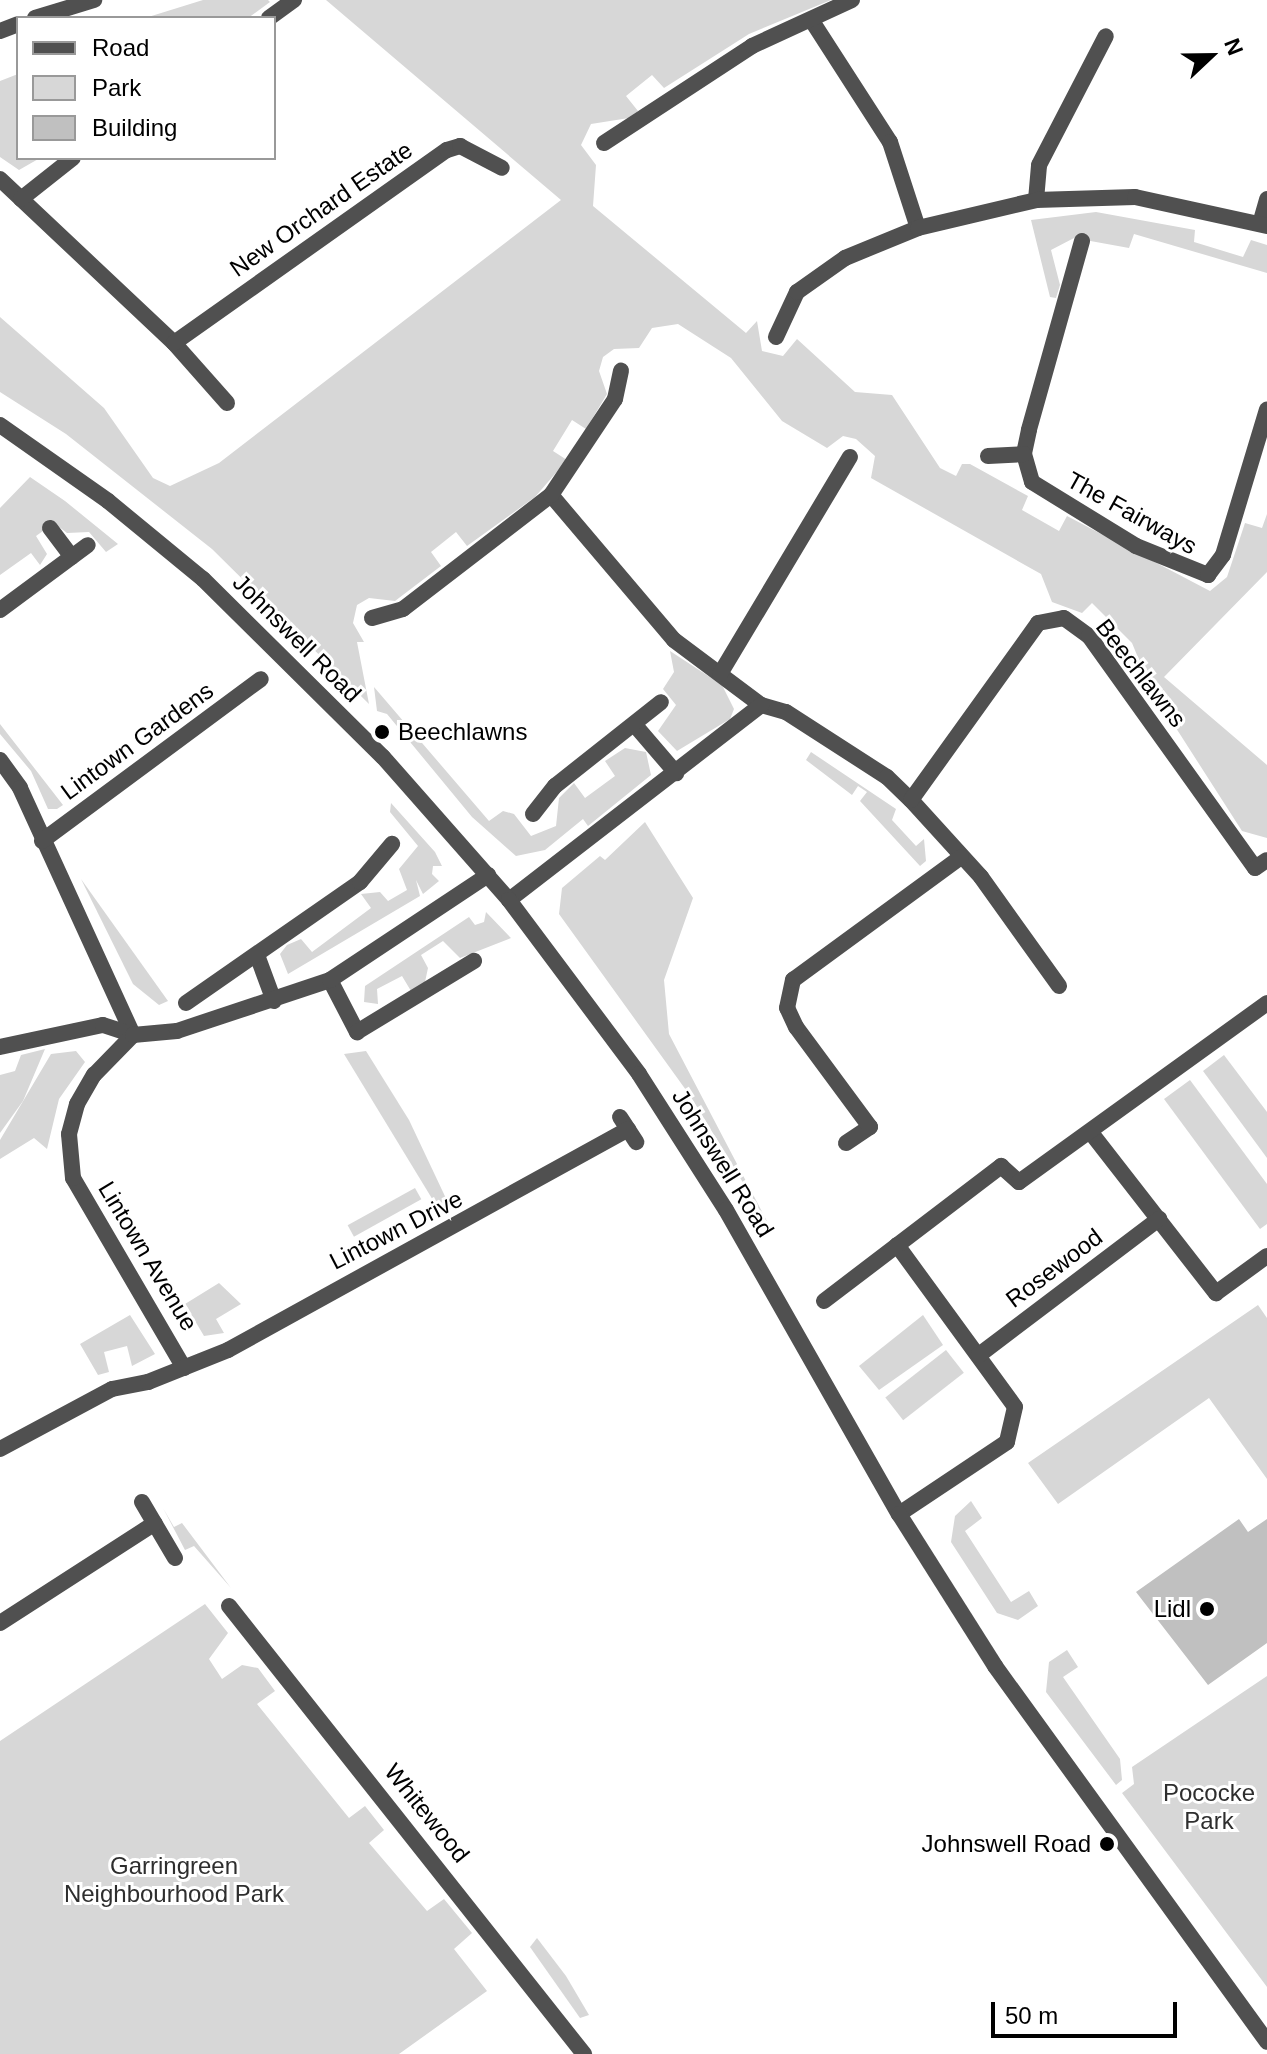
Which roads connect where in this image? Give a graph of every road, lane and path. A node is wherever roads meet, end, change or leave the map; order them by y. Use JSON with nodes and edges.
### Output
{"nodes":[{"id":1,"x":94,"y":0,"type":"edge"},
{"id":2,"x":294,"y":0,"type":"edge"},
{"id":3,"x":852,"y":0,"type":"edge"},
{"id":4,"x":46,"y":16,"type":"edge"},
{"id":5,"x":272,"y":16,"type":"edge"},
{"id":6,"x":812,"y":21,"type":"junction"},
{"id":7,"x":1106,"y":36,"type":"dead end"},
{"id":8,"x":604,"y":143,"type":"dead end"},
{"id":9,"x":70,"y":160,"type":"edge"},
{"id":10,"x":502,"y":168,"type":"dead end"},
{"id":11,"x":0,"y":179,"type":"edge"},
{"id":12,"x":21,"y":199,"type":"junction"},
{"id":13,"x":1267,"y":199,"type":"edge"},
{"id":14,"x":1036,"y":200,"type":"junction"},
{"id":15,"x":1264,"y":225,"type":"edge"},
{"id":16,"x":918,"y":228,"type":"junction"},
{"id":17,"x":1082,"y":241,"type":"dead end"},
{"id":18,"x":776,"y":337,"type":"dead end"},
{"id":19,"x":174,"y":343,"type":"junction"},
{"id":20,"x":621,"y":371,"type":"dead end"},
{"id":21,"x":227,"y":403,"type":"dead end"},
{"id":22,"x":1267,"y":409,"type":"edge"},
{"id":23,"x":0,"y":425,"type":"edge"},
{"id":24,"x":1024,"y":454,"type":"junction"},
{"id":25,"x":988,"y":456,"type":"dead end"},
{"id":26,"x":850,"y":457,"type":"dead end"},
{"id":27,"x":551,"y":495,"type":"junction"},
{"id":28,"x":50,"y":528,"type":"dead end"},
{"id":29,"x":88,"y":545,"type":"dead end"},
{"id":30,"x":72,"y":557,"type":"junction"},
{"id":31,"x":0,"y":610,"type":"edge"},
{"id":32,"x":372,"y":618,"type":"dead end"},
{"id":33,"x":720,"y":674,"type":"junction"},
{"id":34,"x":261,"y":679,"type":"dead end"},
{"id":35,"x":661,"y":702,"type":"dead end"},
{"id":36,"x":761,"y":705,"type":"junction"},
{"id":37,"x":634,"y":724,"type":"junction"},
{"id":38,"x":0,"y":760,"type":"edge"},
{"id":39,"x":676,"y":773,"type":"junction"},
{"id":40,"x":911,"y":800,"type":"junction"},
{"id":41,"x":533,"y":814,"type":"dead end"},
{"id":42,"x":42,"y":841,"type":"junction"},
{"id":43,"x":392,"y":844,"type":"dead end"},
{"id":44,"x":961,"y":857,"type":"junction"},
{"id":45,"x":1267,"y":860,"type":"edge"},
{"id":46,"x":488,"y":875,"type":"junction"},
{"id":47,"x":509,"y":900,"type":"junction"},
{"id":48,"x":257,"y":955,"type":"junction"},
{"id":49,"x":474,"y":961,"type":"dead end"},
{"id":50,"x":330,"y":980,"type":"junction"},
{"id":51,"x":1059,"y":986,"type":"dead end"},
{"id":52,"x":274,"y":1001,"type":"junction"},
{"id":53,"x":186,"y":1003,"type":"dead end"},
{"id":54,"x":1267,"y":1003,"type":"edge"},
{"id":55,"x":133,"y":1035,"type":"junction"},
{"id":56,"x":0,"y":1047,"type":"edge"},
{"id":57,"x":628,"y":1130,"type":"dead end"},
{"id":58,"x":1092,"y":1134,"type":"junction"},
{"id":59,"x":846,"y":1143,"type":"dead end"},
{"id":60,"x":1159,"y":1219,"type":"junction"},
{"id":61,"x":897,"y":1245,"type":"junction"},
{"id":62,"x":1267,"y":1256,"type":"edge"},
{"id":63,"x":824,"y":1301,"type":"dead end"},
{"id":64,"x":979,"y":1355,"type":"junction"},
{"id":65,"x":184,"y":1368,"type":"junction"},
{"id":66,"x":0,"y":1449,"type":"edge"},
{"id":67,"x":142,"y":1502,"type":"dead end"},
{"id":68,"x":899,"y":1514,"type":"junction"},
{"id":69,"x":155,"y":1523,"type":"junction"},
{"id":70,"x":175,"y":1558,"type":"dead end"},
{"id":71,"x":229,"y":1606,"type":"dead end"},
{"id":72,"x":0,"y":1623,"type":"edge"},
{"id":73,"x":1267,"y":2042,"type":"edge"},
{"id":74,"x":584,"y":2054,"type":"edge"}],
"edges":[{"from":1,"to":4,"type":"street"},
{"from":2,"to":5,"type":"street"},
{"from":3,"to":6,"type":"street"},
{"from":6,"to":8,"type":"street"},
{"from":6,"to":16,"type":"street"},
{"from":7,"to":14,"type":"street"},
{"from":9,"to":12,"type":"street"},
{"from":10,"to":19,"type":"street","name":"New Orchard Estate"},
{"from":11,"to":12,"type":"street"},
{"from":12,"to":19,"type":"street"},
{"from":13,"to":15,"type":"street"},
{"from":14,"to":15,"type":"street"},
{"from":14,"to":16,"type":"street"},
{"from":16,"to":18,"type":"street"},
{"from":17,"to":24,"type":"street"},
{"from":19,"to":21,"type":"street"},
{"from":20,"to":27,"type":"street"},
{"from":22,"to":24,"type":"street","name":"The Fairways"},
{"from":23,"to":46,"type":"street","name":"Johnswell Road"},
{"from":24,"to":25,"type":"street"},
{"from":26,"to":33,"type":"street"},
{"from":27,"to":32,"type":"street"},
{"from":27,"to":33,"type":"street"},
{"from":28,"to":30,"type":"street"},
{"from":29,"to":30,"type":"street"},
{"from":30,"to":31,"type":"street"},
{"from":33,"to":36,"type":"street"},
{"from":34,"to":42,"type":"street","name":"Lintown Gardens"},
{"from":35,"to":37,"type":"street"},
{"from":36,"to":39,"type":"street"},
{"from":36,"to":40,"type":"street"},
{"from":37,"to":39,"type":"street"},
{"from":37,"to":41,"type":"street"},
{"from":38,"to":42,"type":"street"},
{"from":39,"to":47,"type":"street"},
{"from":40,"to":44,"type":"street"},
{"from":40,"to":45,"type":"street","name":"Beechlawns"},
{"from":42,"to":55,"type":"street"},
{"from":43,"to":48,"type":"street"},
{"from":44,"to":51,"type":"street"},
{"from":44,"to":59,"type":"street"},
{"from":46,"to":47,"type":"street","name":"Johnswell Road"},
{"from":46,"to":50,"type":"street"},
{"from":47,"to":68,"type":"street","name":"Johnswell Road"},
{"from":48,"to":52,"type":"street"},
{"from":48,"to":53,"type":"street"},
{"from":49,"to":50,"type":"street"},
{"from":50,"to":52,"type":"street"},
{"from":52,"to":55,"type":"street"},
{"from":54,"to":58,"type":"street"},
{"from":55,"to":56,"type":"street"},
{"from":55,"to":65,"type":"street","name":"Lintown Avenue"},
{"from":57,"to":65,"type":"street","name":"Lintown Drive"},
{"from":58,"to":60,"type":"street"},
{"from":58,"to":61,"type":"street"},
{"from":60,"to":62,"type":"street"},
{"from":60,"to":64,"type":"street","name":"Rosewood"},
{"from":61,"to":63,"type":"street"},
{"from":61,"to":64,"type":"street"},
{"from":64,"to":68,"type":"street"},
{"from":65,"to":66,"type":"street","name":"Lintown Avenue"},
{"from":67,"to":69,"type":"street"},
{"from":68,"to":73,"type":"street","name":"Johnswell Road"},
{"from":69,"to":70,"type":"street"},
{"from":69,"to":72,"type":"street"},
{"from":71,"to":74,"type":"street","name":"Whitewood"}]}
